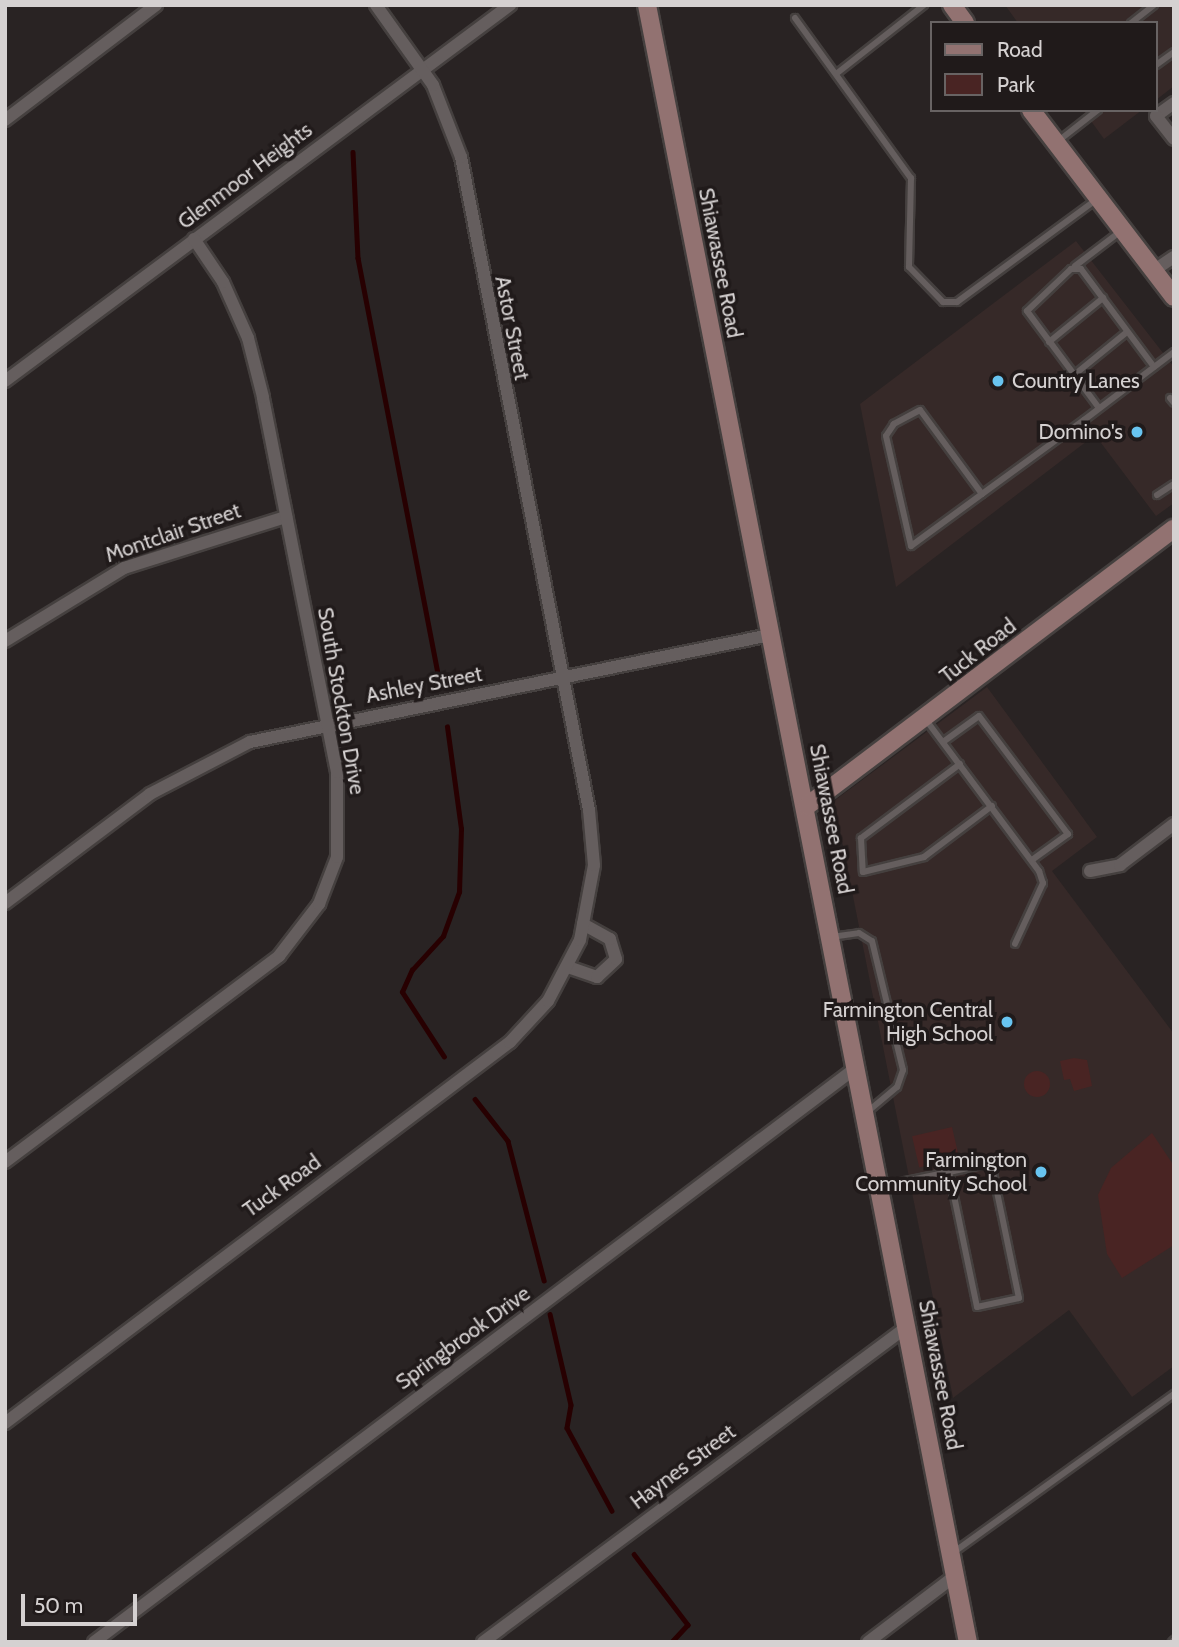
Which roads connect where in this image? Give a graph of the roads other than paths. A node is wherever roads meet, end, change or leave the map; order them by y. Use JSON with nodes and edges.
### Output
{"nodes":[{"id":1,"x":156,"y":5,"type":"edge"},
{"id":2,"x":376,"y":5,"type":"edge"},
{"id":3,"x":510,"y":5,"type":"edge"},
{"id":4,"x":647,"y":5,"type":"edge"},
{"id":5,"x":924,"y":5,"type":"edge"},
{"id":6,"x":951,"y":5,"type":"edge"},
{"id":7,"x":1154,"y":5,"type":"edge"},
{"id":8,"x":795,"y":18,"type":"dead end"},
{"id":9,"x":963,"y":21,"type":"edge"},
{"id":10,"x":1134,"y":21,"type":"edge"},
{"id":11,"x":1174,"y":52,"type":"edge"},
{"id":12,"x":1158,"y":64,"type":"edge"},
{"id":13,"x":422,"y":68,"type":"junction"},
{"id":14,"x":836,"y":74,"type":"junction"},
{"id":15,"x":1174,"y":103,"type":"edge"},
{"id":16,"x":1033,"y":112,"type":"edge"},
{"id":17,"x":1095,"y":112,"type":"edge"},
{"id":18,"x":5,"y":120,"type":"edge"},
{"id":19,"x":1174,"y":139,"type":"edge"},
{"id":20,"x":1056,"y":143,"type":"junction"},
{"id":21,"x":1098,"y":199,"type":"junction"},
{"id":22,"x":1122,"y":229,"type":"junction"},
{"id":23,"x":194,"y":239,"type":"junction"},
{"id":24,"x":1174,"y":257,"type":"edge"},
{"id":25,"x":1075,"y":266,"type":"junction"},
{"id":26,"x":1153,"y":271,"type":"junction"},
{"id":27,"x":1173,"y":296,"type":"edge"},
{"id":28,"x":1102,"y":298,"type":"junction"},
{"id":29,"x":1127,"y":332,"type":"junction"},
{"id":30,"x":1049,"y":342,"type":"junction"},
{"id":31,"x":1174,"y":352,"type":"edge"},
{"id":32,"x":1154,"y":367,"type":"junction"},
{"id":33,"x":1074,"y":375,"type":"junction"},
{"id":34,"x":5,"y":381,"type":"edge"},
{"id":35,"x":1099,"y":408,"type":"junction"},
{"id":36,"x":1174,"y":484,"type":"edge"},
{"id":37,"x":982,"y":494,"type":"junction"},
{"id":38,"x":1157,"y":495,"type":"dead end"},
{"id":39,"x":286,"y":517,"type":"junction"},
{"id":40,"x":1174,"y":528,"type":"edge"},
{"id":41,"x":770,"y":635,"type":"junction"},
{"id":42,"x":5,"y":641,"type":"edge"},
{"id":43,"x":563,"y":677,"type":"junction"},
{"id":44,"x":926,"y":720,"type":"junction"},
{"id":45,"x":327,"y":723,"type":"junction"},
{"id":46,"x":943,"y":742,"type":"junction"},
{"id":47,"x":960,"y":764,"type":"junction"},
{"id":48,"x":807,"y":806,"type":"junction"},
{"id":49,"x":992,"y":806,"type":"junction"},
{"id":50,"x":1174,"y":824,"type":"edge"},
{"id":51,"x":1032,"y":860,"type":"junction"},
{"id":52,"x":1090,"y":871,"type":"dead end"},
{"id":53,"x":5,"y":903,"type":"edge"},
{"id":54,"x":583,"y":924,"type":"junction"},
{"id":55,"x":830,"y":937,"type":"junction"},
{"id":56,"x":1016,"y":944,"type":"dead end"},
{"id":57,"x":568,"y":967,"type":"junction"},
{"id":58,"x":857,"y":1067,"type":"junction"},
{"id":59,"x":866,"y":1113,"type":"junction"},
{"id":60,"x":5,"y":1162,"type":"edge"},
{"id":61,"x":949,"y":1172,"type":"junction"},
{"id":62,"x":880,"y":1186,"type":"junction"},
{"id":63,"x":908,"y":1325,"type":"junction"},
{"id":64,"x":1174,"y":1394,"type":"edge"},
{"id":65,"x":5,"y":1423,"type":"edge"},
{"id":66,"x":951,"y":1554,"type":"junction"},
{"id":67,"x":955,"y":1576,"type":"junction"},
{"id":68,"x":94,"y":1642,"type":"edge"},
{"id":69,"x":483,"y":1642,"type":"edge"},
{"id":70,"x":868,"y":1642,"type":"edge"},
{"id":71,"x":968,"y":1642,"type":"edge"}],
"edges":[{"from":1,"to":18,"type":"street"},
{"from":2,"to":13,"type":"street","name":"Astor Street"},
{"from":3,"to":13,"type":"street","name":"Glenmoor Heights"},
{"from":4,"to":41,"type":"street","name":"Shiawassee Road"},
{"from":5,"to":14,"type":"lane"},
{"from":6,"to":9,"type":"street"},
{"from":7,"to":10,"type":"lane"},
{"from":8,"to":14,"type":"lane"},
{"from":11,"to":12,"type":"lane"},
{"from":13,"to":23,"type":"street","name":"Glenmoor Heights"},
{"from":13,"to":43,"type":"street","name":"Astor Street"},
{"from":14,"to":21,"type":"lane"},
{"from":15,"to":19,"type":"street"},
{"from":16,"to":20,"type":"street"},
{"from":17,"to":20,"type":"lane"},
{"from":20,"to":21,"type":"street"},
{"from":21,"to":22,"type":"street"},
{"from":22,"to":25,"type":"lane"},
{"from":22,"to":26,"type":"street"},
{"from":23,"to":34,"type":"street","name":"Glenmoor Heights"},
{"from":23,"to":39,"type":"street","name":"South Stockton Drive"},
{"from":24,"to":26,"type":"street"},
{"from":25,"to":28,"type":"lane"},
{"from":25,"to":30,"type":"lane"},
{"from":26,"to":27,"type":"street"},
{"from":28,"to":29,"type":"lane"},
{"from":28,"to":30,"type":"lane"},
{"from":29,"to":32,"type":"lane"},
{"from":29,"to":33,"type":"lane"},
{"from":30,"to":33,"type":"lane"},
{"from":31,"to":32,"type":"lane"},
{"from":32,"to":35,"type":"lane"},
{"from":33,"to":35,"type":"lane"},
{"from":35,"to":37,"type":"lane"},
{"from":36,"to":38,"type":"lane"},
{"from":37,"to":37,"type":"lane"},
{"from":39,"to":42,"type":"street","name":"Montclair Street"},
{"from":39,"to":45,"type":"street","name":"South Stockton Drive"},
{"from":40,"to":44,"type":"street","name":"Tuck Road"},
{"from":41,"to":43,"type":"street","name":"Ashley Street"},
{"from":41,"to":48,"type":"street","name":"Shiawassee Road"},
{"from":43,"to":45,"type":"street","name":"Ashley Street"},
{"from":43,"to":54,"type":"street","name":"Tuck Road"},
{"from":44,"to":46,"type":"lane"},
{"from":44,"to":48,"type":"street","name":"Tuck Road"},
{"from":45,"to":53,"type":"street","name":"Ashley Street"},
{"from":45,"to":60,"type":"street","name":"South Stockton Drive"},
{"from":46,"to":47,"type":"lane"},
{"from":46,"to":51,"type":"lane"},
{"from":47,"to":49,"type":"lane"},
{"from":47,"to":49,"type":"lane"},
{"from":48,"to":55,"type":"street","name":"Shiawassee Road"},
{"from":49,"to":51,"type":"lane"},
{"from":50,"to":52,"type":"street"},
{"from":51,"to":56,"type":"lane"},
{"from":54,"to":57,"type":"street","name":"Tuck Road"},
{"from":54,"to":57,"type":"street"},
{"from":55,"to":58,"type":"street","name":"Shiawassee Road"},
{"from":55,"to":59,"type":"lane"},
{"from":57,"to":65,"type":"street","name":"Tuck Road"},
{"from":58,"to":59,"type":"street","name":"Shiawassee Road"},
{"from":58,"to":68,"type":"street","name":"Springbrook Drive"},
{"from":59,"to":62,"type":"street","name":"Shiawassee Road"},
{"from":61,"to":61,"type":"lane"},
{"from":61,"to":62,"type":"lane"},
{"from":62,"to":63,"type":"street","name":"Shiawassee Road"},
{"from":63,"to":66,"type":"street","name":"Shiawassee Road"},
{"from":63,"to":69,"type":"street","name":"Haynes Street"},
{"from":64,"to":66,"type":"lane"},
{"from":66,"to":67,"type":"street","name":"Shiawassee Road"},
{"from":67,"to":70,"type":"street"},
{"from":67,"to":71,"type":"street","name":"Shiawassee Road"}]}
